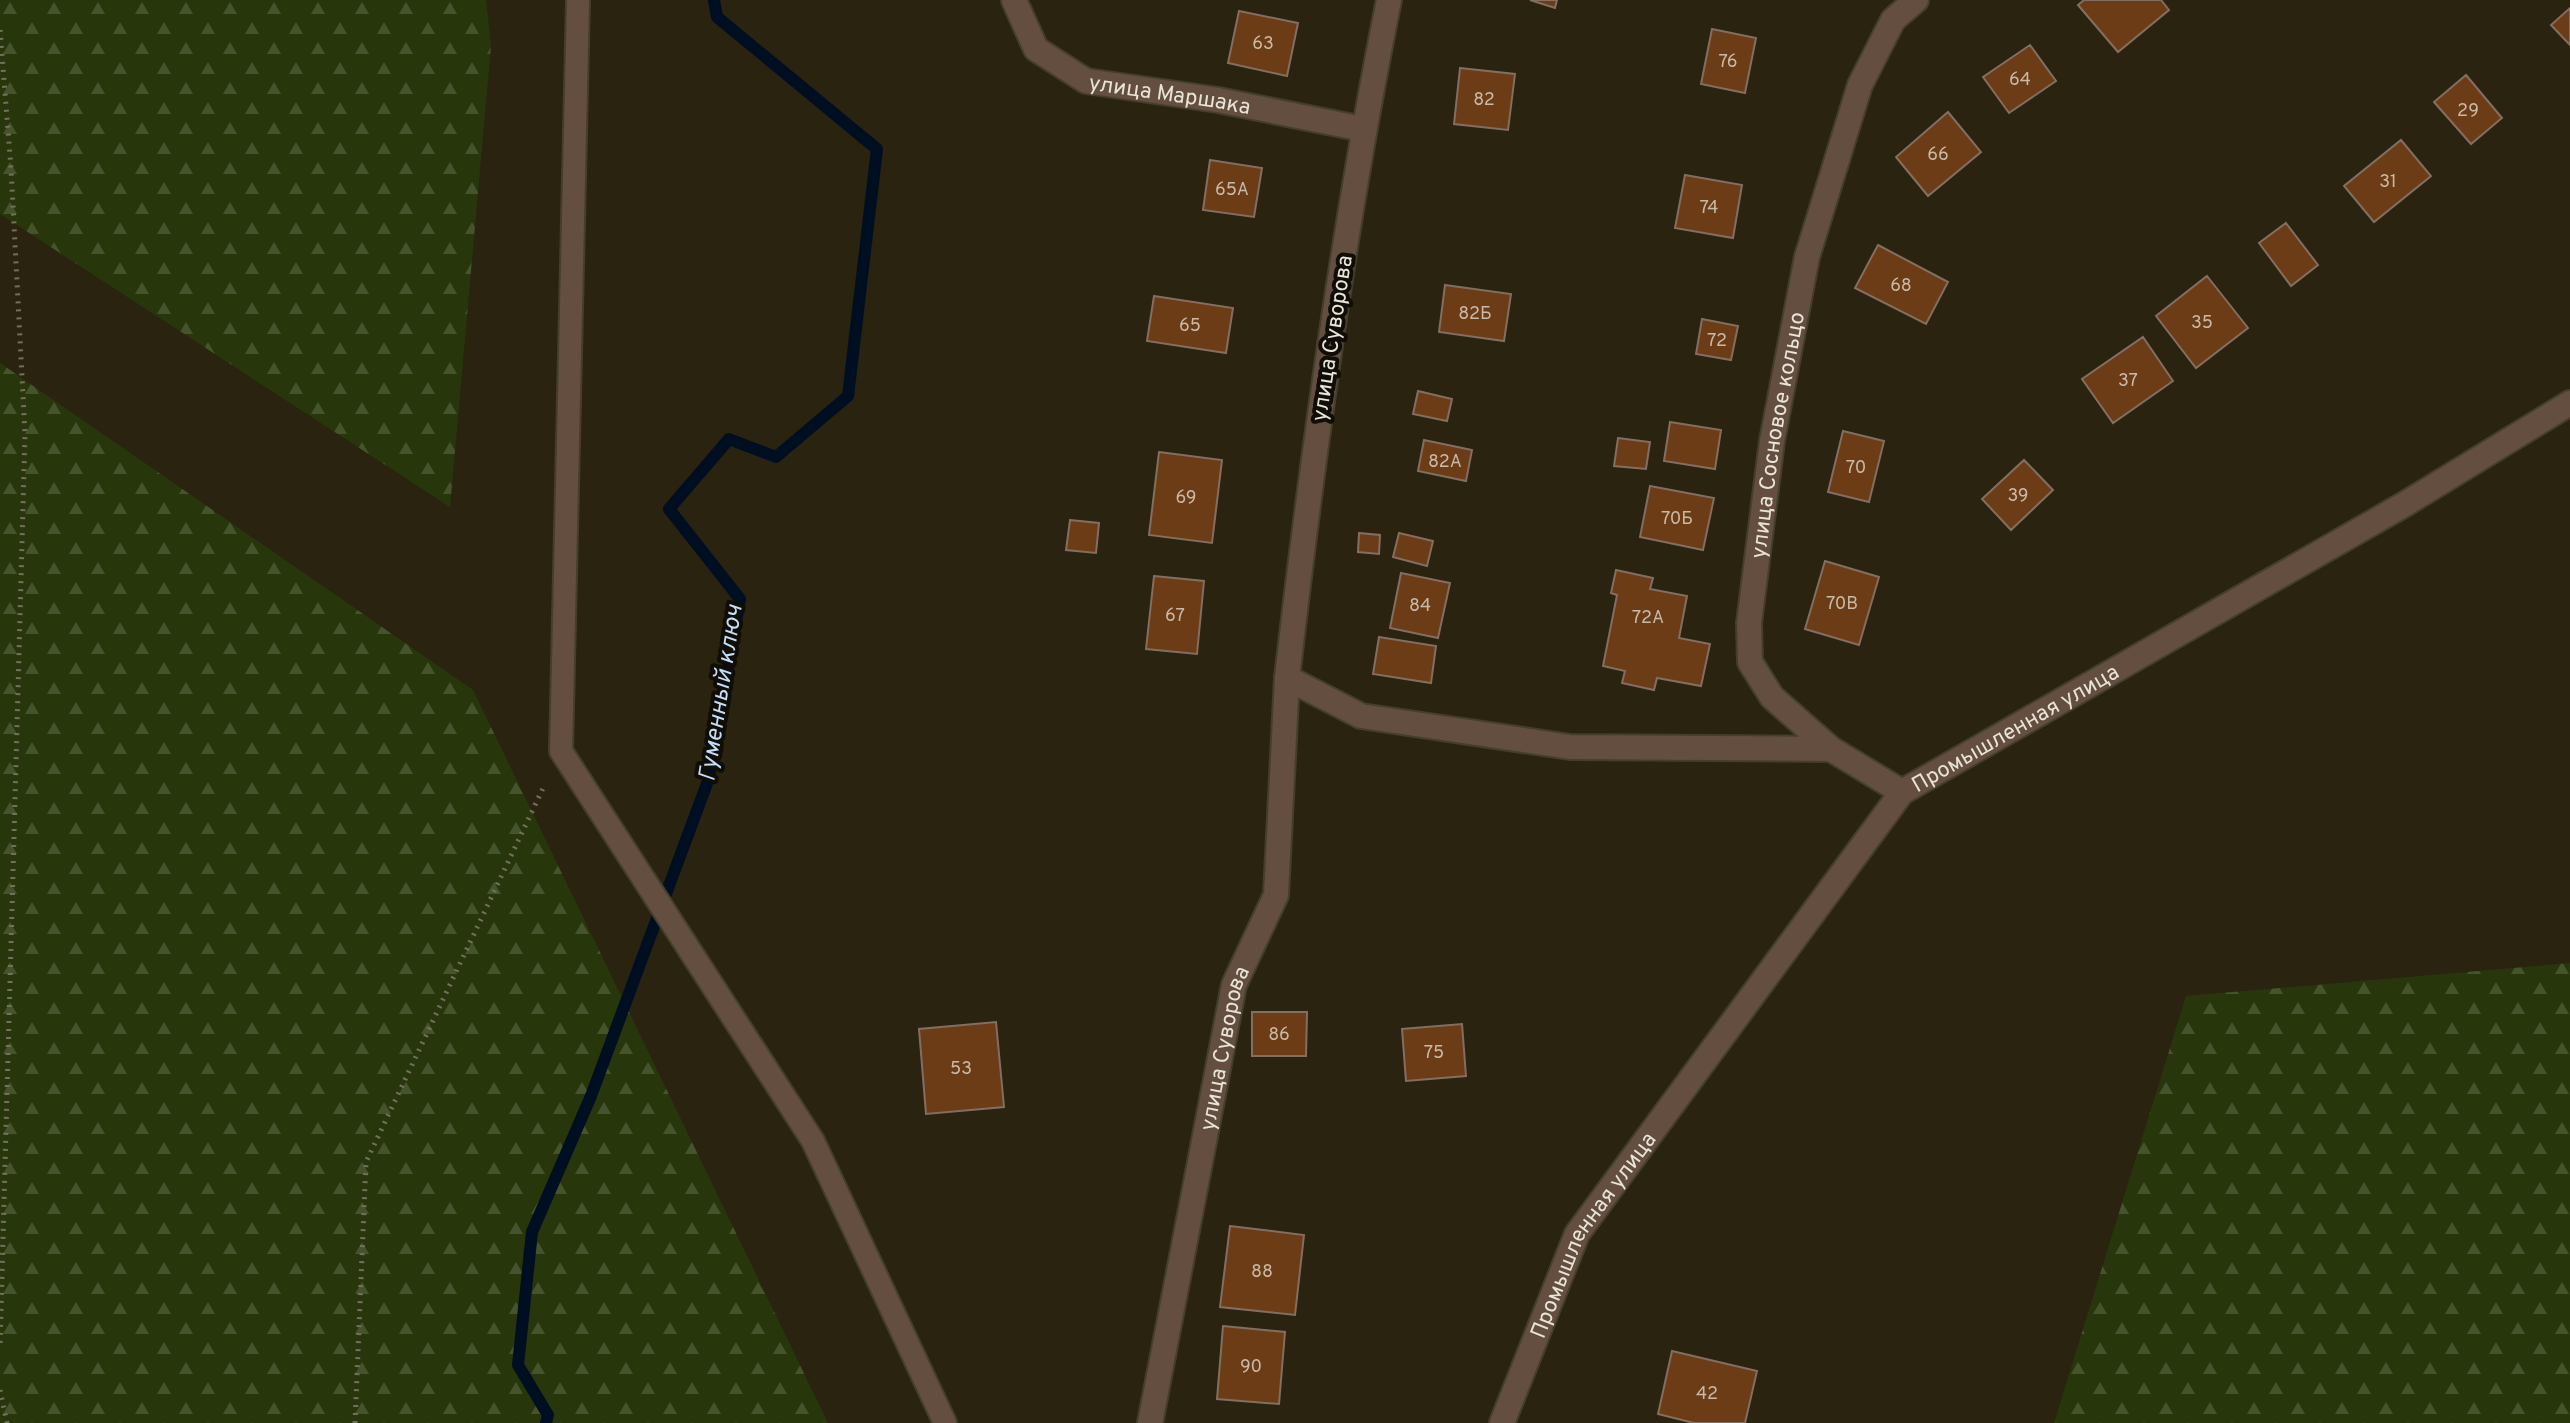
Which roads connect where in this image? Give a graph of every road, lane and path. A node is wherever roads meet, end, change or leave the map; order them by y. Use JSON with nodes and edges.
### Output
{"nodes":[{"id":1,"x":578,"y":0,"type":"edge"},
{"id":2,"x":1014,"y":0,"type":"edge"},
{"id":3,"x":1389,"y":0,"type":"edge"},
{"id":4,"x":1916,"y":0,"type":"edge"},
{"id":5,"x":1895,"y":10,"type":"edge"},
{"id":6,"x":0,"y":30,"type":"edge"},
{"id":7,"x":1363,"y":129,"type":"junction"},
{"id":8,"x":2570,"y":403,"type":"edge"},
{"id":9,"x":1287,"y":678,"type":"junction"},
{"id":10,"x":1831,"y":749,"type":"junction"},
{"id":11,"x":561,"y":751,"type":"junction"},
{"id":12,"x":1902,"y":792,"type":"junction"},
{"id":13,"x":0,"y":1348,"type":"edge"},
{"id":14,"x":0,"y":1390,"type":"edge"},
{"id":15,"x":7,"y":1423,"type":"edge"},
{"id":16,"x":355,"y":1423,"type":"edge"},
{"id":17,"x":945,"y":1423,"type":"edge"},
{"id":18,"x":1150,"y":1423,"type":"edge"},
{"id":19,"x":1502,"y":1423,"type":"edge"}],
"edges":[{"from":1,"to":11,"type":"lane"},
{"from":2,"to":7,"type":"street","name":"улица Маршака"},
{"from":3,"to":7,"type":"street","name":"улица Суворова"},
{"from":4,"to":5,"type":"street","name":"улица Сосновое кольцо"},
{"from":5,"to":10,"type":"street","name":"улица Сосновое кольцо"},
{"from":6,"to":13,"type":"path"},
{"from":7,"to":9,"type":"street","name":"улица Суворова"},
{"from":8,"to":12,"type":"street","name":"Промышленная улица"},
{"from":9,"to":10,"type":"street"},
{"from":9,"to":18,"type":"street","name":"улица Суворова"},
{"from":10,"to":12,"type":"street","name":"улица Сосновое кольцо"},
{"from":11,"to":16,"type":"path"},
{"from":11,"to":17,"type":"lane"},
{"from":12,"to":19,"type":"street","name":"Промышленная улица"},
{"from":14,"to":15,"type":"path"}]}
